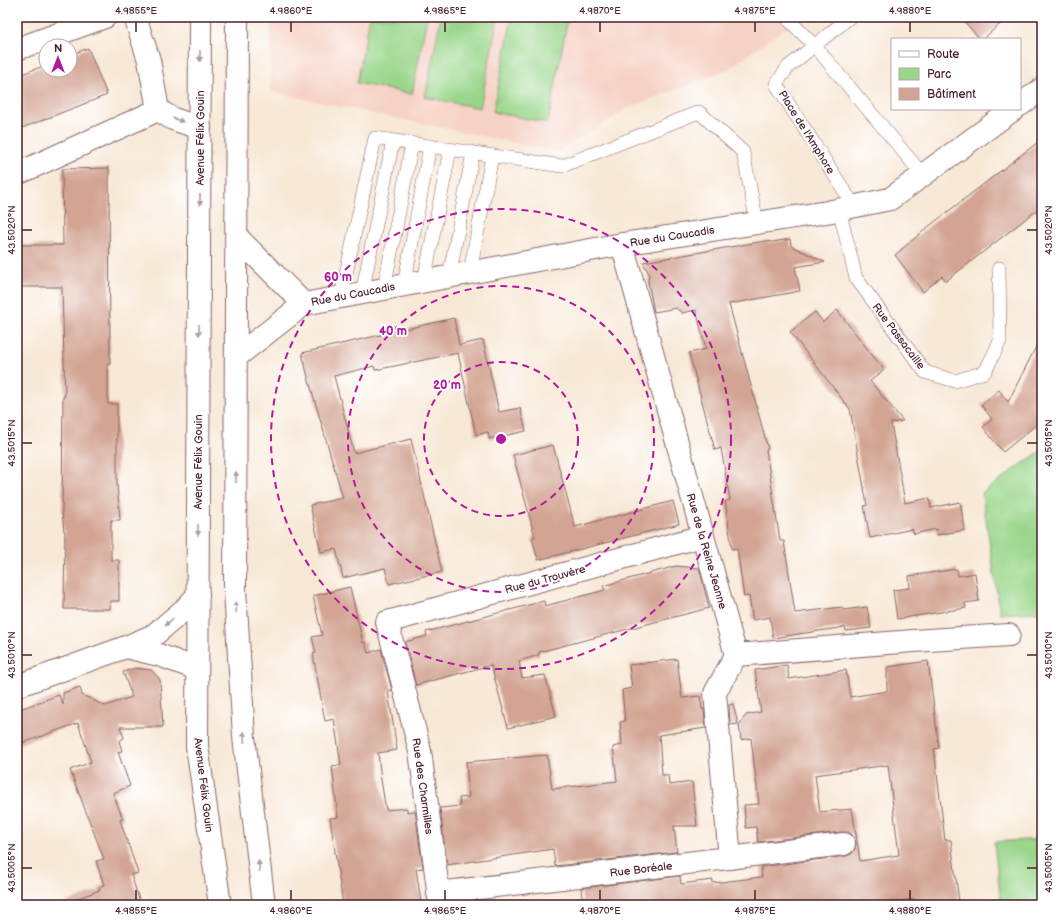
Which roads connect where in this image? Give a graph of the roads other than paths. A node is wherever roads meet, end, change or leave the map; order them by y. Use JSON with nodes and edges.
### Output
{"nodes":[{"id":1,"x":104,"y":17,"type":"edge"},
{"id":2,"x":135,"y":17,"type":"edge"},
{"id":3,"x":200,"y":17,"type":"edge"},
{"id":4,"x":237,"y":17,"type":"edge"},
{"id":5,"x":786,"y":17,"type":"edge"},
{"id":6,"x":850,"y":17,"type":"edge"},
{"id":7,"x":814,"y":45,"type":"junction"},
{"id":8,"x":17,"y":49,"type":"edge"},
{"id":9,"x":1042,"y":89,"type":"edge"},
{"id":10,"x":1021,"y":104,"type":"edge"},
{"id":11,"x":158,"y":110,"type":"junction"},
{"id":12,"x":1013,"y":110,"type":"edge"},
{"id":13,"x":200,"y":128,"type":"junction"},
{"id":14,"x":393,"y":141,"type":"junction"},
{"id":15,"x":412,"y":144,"type":"junction"},
{"id":16,"x":430,"y":146,"type":"junction"},
{"id":17,"x":450,"y":150,"type":"junction"},
{"id":18,"x":473,"y":153,"type":"junction"},
{"id":19,"x":492,"y":156,"type":"junction"},
{"id":20,"x":17,"y":174,"type":"edge"},
{"id":21,"x":923,"y":175,"type":"junction"},
{"id":22,"x":846,"y":208,"type":"junction"},
{"id":23,"x":757,"y":223,"type":"junction"},
{"id":24,"x":237,"y":237,"type":"junction"},
{"id":25,"x":622,"y":244,"type":"junction"},
{"id":26,"x":999,"y":268,"type":"dead end"},
{"id":27,"x":470,"y":272,"type":"junction"},
{"id":28,"x":449,"y":277,"type":"junction"},
{"id":29,"x":404,"y":285,"type":"junction"},
{"id":30,"x":351,"y":295,"type":"junction"},
{"id":31,"x":304,"y":304,"type":"junction"},
{"id":32,"x":236,"y":357,"type":"junction"},
{"id":33,"x":703,"y":536,"type":"junction"},
{"id":34,"x":198,"y":595,"type":"junction"},
{"id":35,"x":387,"y":622,"type":"joint"},
{"id":36,"x":1009,"y":635,"type":"dead end"},
{"id":37,"x":126,"y":647,"type":"junction"},
{"id":38,"x":736,"y":656,"type":"junction"},
{"id":39,"x":197,"y":669,"type":"junction"},
{"id":40,"x":17,"y":686,"type":"edge"},
{"id":41,"x":844,"y":844,"type":"dead end"},
{"id":42,"x":730,"y":858,"type":"junction"},
{"id":43,"x":439,"y":899,"type":"edge"},
{"id":44,"x":220,"y":905,"type":"edge"},
{"id":45,"x":264,"y":905,"type":"edge"}],
"edges":[{"from":1,"to":8,"type":"street"},
{"from":2,"to":11,"type":"street"},
{"from":3,"to":13,"type":"street","name":"Avenue Félix Gouin","one_way":true},
{"from":4,"to":24,"type":"street"},
{"from":5,"to":7,"type":"lane"},
{"from":6,"to":7,"type":"lane","name":"Place de l'Amphore"},
{"from":7,"to":21,"type":"lane"},
{"from":7,"to":22,"type":"lane","name":"Place de l'Amphore"},
{"from":9,"to":10,"type":"street"},
{"from":11,"to":13,"type":"street","one_way":true},
{"from":11,"to":20,"type":"street"},
{"from":12,"to":21,"type":"street","name":"Rue du Caucadis"},
{"from":13,"to":34,"type":"street","name":"Avenue Félix Gouin","one_way":true},
{"from":14,"to":15,"type":"lane"},
{"from":14,"to":30,"type":"lane"},
{"from":14,"to":30,"type":"lane"},
{"from":15,"to":16,"type":"lane"},
{"from":15,"to":29,"type":"lane"},
{"from":16,"to":17,"type":"lane"},
{"from":16,"to":29,"type":"lane"},
{"from":17,"to":18,"type":"lane"},
{"from":17,"to":29,"type":"lane"},
{"from":18,"to":19,"type":"lane"},
{"from":18,"to":28,"type":"lane"},
{"from":19,"to":23,"type":"lane"},
{"from":19,"to":27,"type":"lane"},
{"from":21,"to":22,"type":"street","name":"Rue du Caucadis"},
{"from":22,"to":23,"type":"street","name":"Rue du Caucadis"},
{"from":22,"to":26,"type":"lane","name":"Rue Passacaille"},
{"from":23,"to":25,"type":"street","name":"Rue du Caucadis"},
{"from":24,"to":31,"type":"street","name":"Rue du Caucadis"},
{"from":24,"to":32,"type":"street"},
{"from":25,"to":27,"type":"street","name":"Rue du Caucadis"},
{"from":25,"to":33,"type":"street","name":"Rue de la Reine Jeanne"},
{"from":27,"to":28,"type":"street","name":"Rue du Caucadis"},
{"from":28,"to":29,"type":"street","name":"Rue du Caucadis"},
{"from":29,"to":30,"type":"street","name":"Rue du Caucadis"},
{"from":30,"to":31,"type":"street","name":"Rue du Caucadis"},
{"from":31,"to":32,"type":"street","name":"Rue du Caucadis"},
{"from":45,"to":32,"type":"street","one_way":true},
{"from":33,"to":35,"type":"street","name":"Rue du Trouvère"},
{"from":33,"to":38,"type":"street","name":"Rue de la Reine Jeanne"},
{"from":34,"to":37,"type":"street","one_way":true},
{"from":34,"to":39,"type":"street","name":"Avenue Félix Gouin"},
{"from":35,"to":43,"type":"street","name":"Rue des Charmilles"},
{"from":36,"to":38,"type":"street"},
{"from":37,"to":39,"type":"street"},
{"from":37,"to":40,"type":"street"},
{"from":38,"to":42,"type":"street"},
{"from":39,"to":44,"type":"street","name":"Avenue Félix Gouin"},
{"from":41,"to":42,"type":"street","name":"Rue Boréale"},
{"from":42,"to":43,"type":"street","name":"Rue Boréale"}]}
